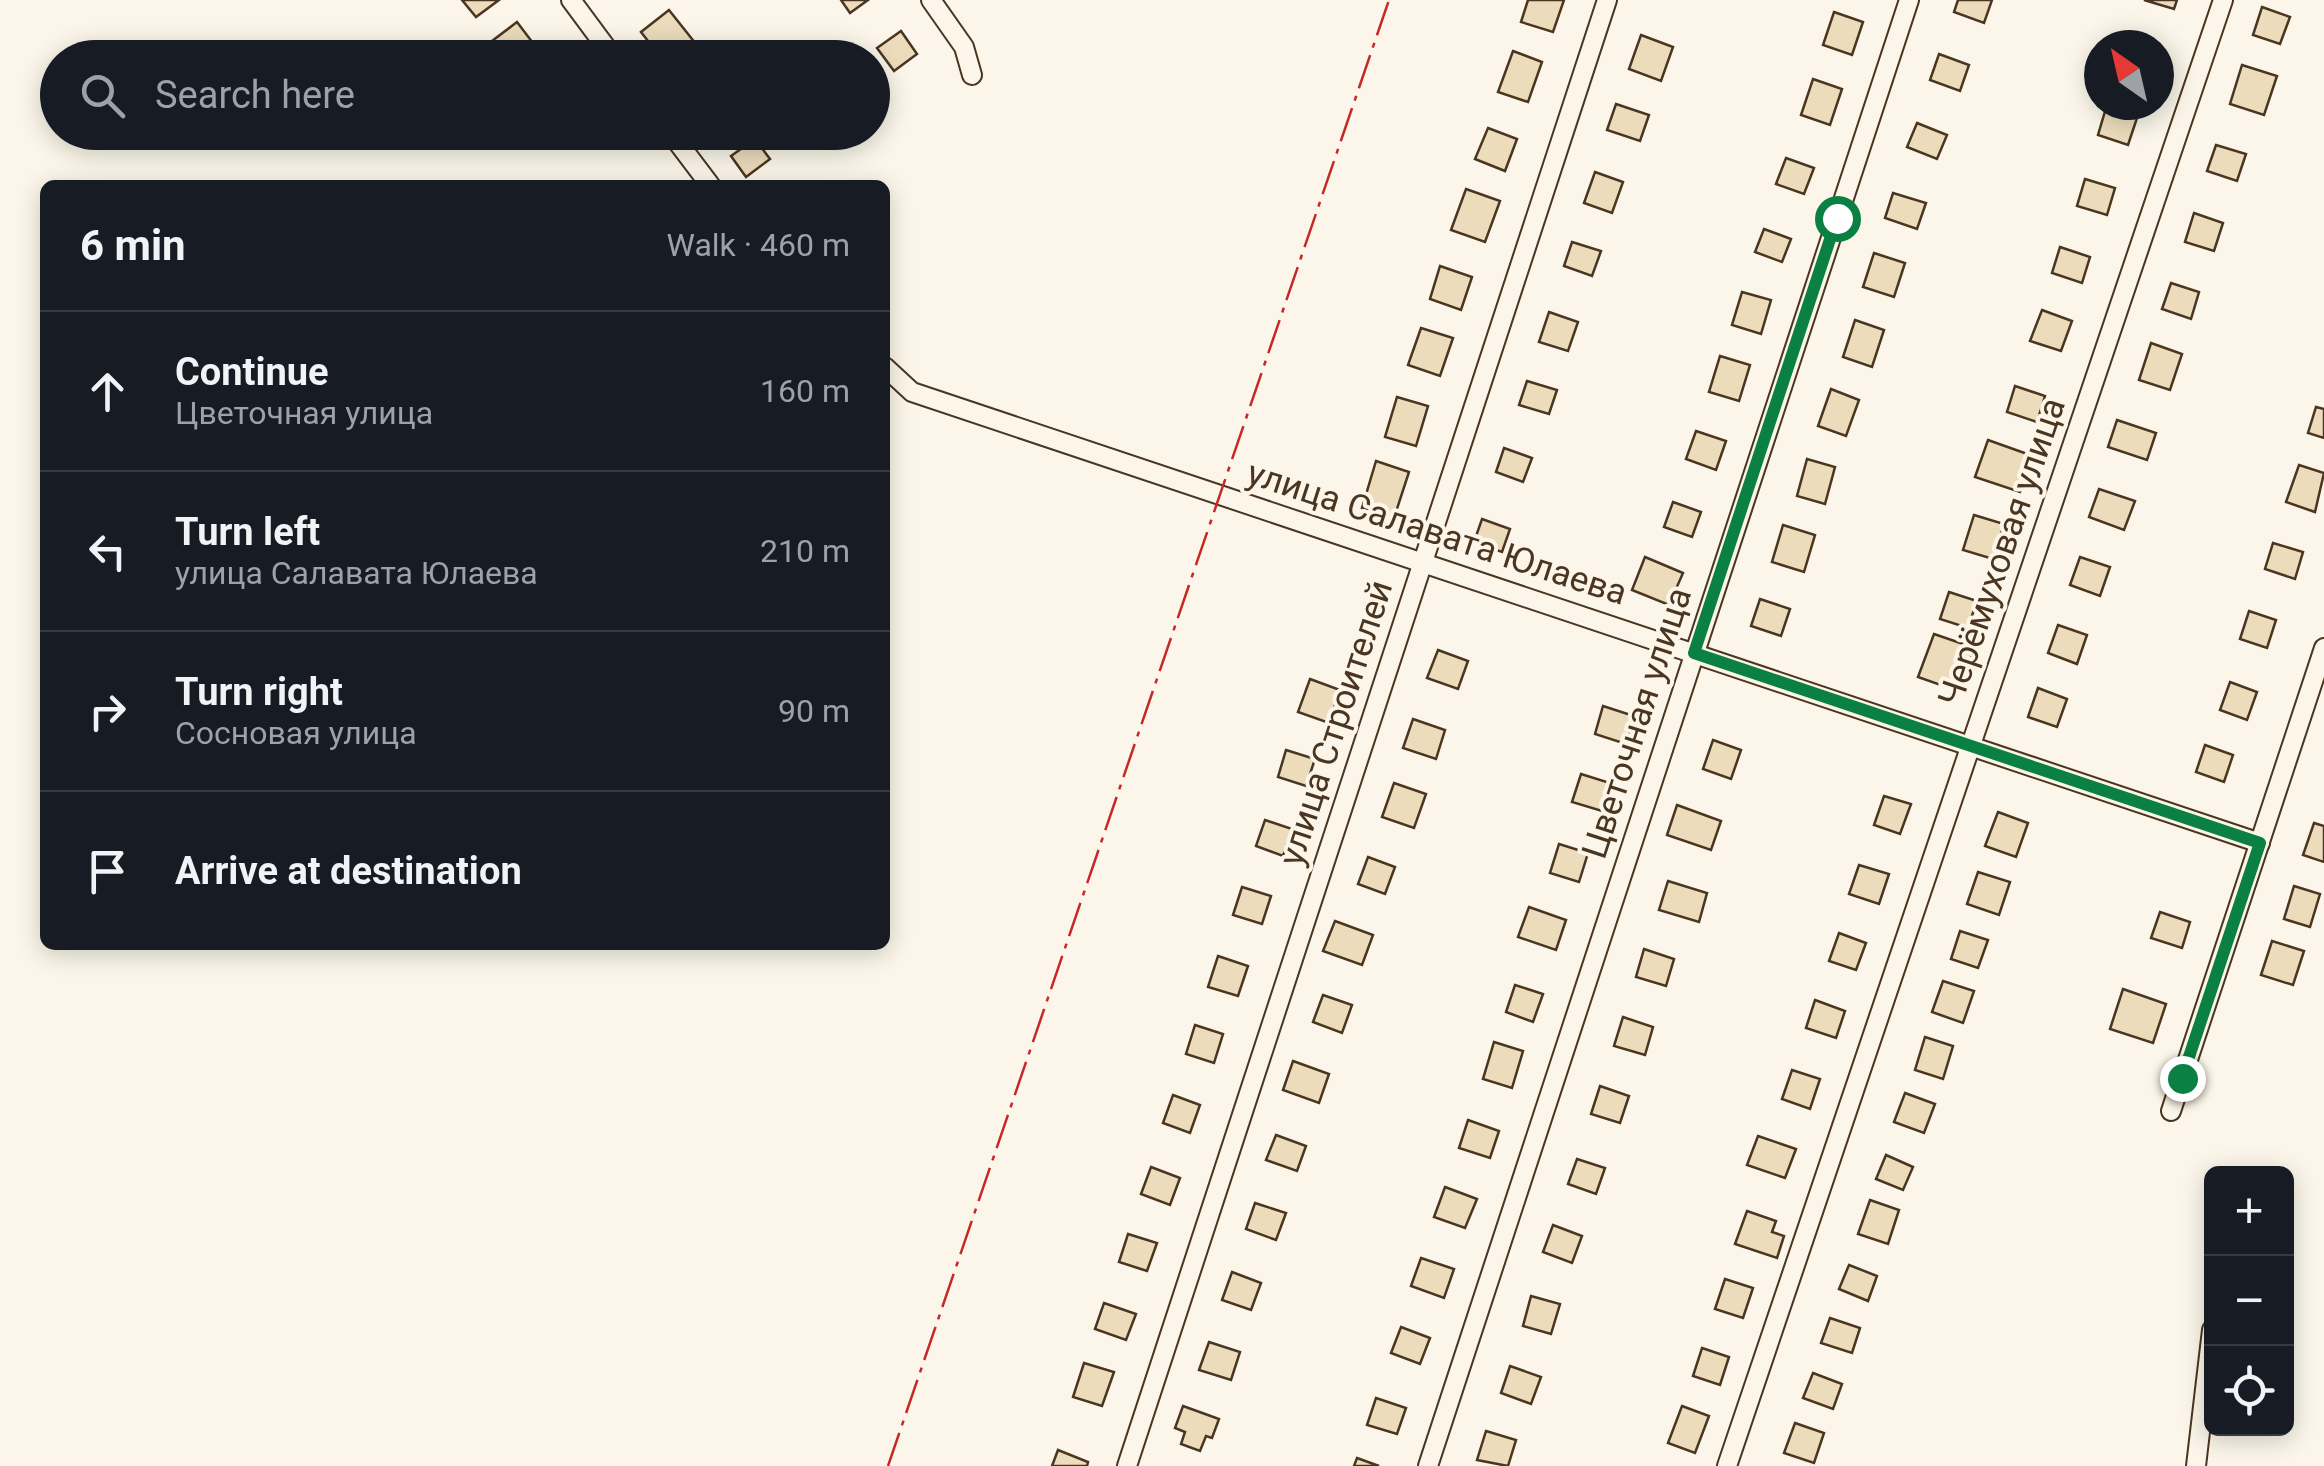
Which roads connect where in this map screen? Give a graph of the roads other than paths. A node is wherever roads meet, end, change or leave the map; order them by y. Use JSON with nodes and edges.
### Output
{"nodes":[{"id":1,"x":571,"y":0,"type":"edge"},
{"id":2,"x":931,"y":0,"type":"edge"},
{"id":3,"x":1606,"y":0,"type":"edge"},
{"id":4,"x":1909,"y":0,"type":"edge"},
{"id":5,"x":2223,"y":0,"type":"edge"},
{"id":6,"x":601,"y":40,"type":"edge"},
{"id":7,"x":972,"y":76,"type":"dead end"},
{"id":8,"x":684,"y":150,"type":"edge"},
{"id":9,"x":706,"y":180,"type":"edge"},
{"id":10,"x":890,"y":372,"type":"edge"},
{"id":11,"x":1422,"y":562,"type":"junction"},
{"id":12,"x":2324,"y":648,"type":"edge"},
{"id":13,"x":1694,"y":653,"type":"junction"},
{"id":14,"x":1970,"y":746,"type":"junction"},
{"id":15,"x":2260,"y":843,"type":"junction"},
{"id":16,"x":2171,"y":1111,"type":"dead end"},
{"id":17,"x":2210,"y":1346,"type":"edge"},
{"id":18,"x":1127,"y":1466,"type":"edge"},
{"id":19,"x":1428,"y":1466,"type":"edge"},
{"id":20,"x":1727,"y":1466,"type":"edge"},
{"id":21,"x":2196,"y":1466,"type":"edge"}],
"edges":[{"from":1,"to":6,"type":"street"},
{"from":2,"to":7,"type":"street"},
{"from":3,"to":11,"type":"street","name":"улица Строителей"},
{"from":4,"to":13,"type":"street","name":"Цветочная улица"},
{"from":5,"to":14,"type":"street","name":"Черёмуховая улица"},
{"from":8,"to":9,"type":"street"},
{"from":10,"to":11,"type":"street","name":"улица Салавата Юлаева"},
{"from":11,"to":13,"type":"street","name":"улица Салавата Юлаева"},
{"from":11,"to":18,"type":"street","name":"улица Строителей"},
{"from":12,"to":15,"type":"street"},
{"from":13,"to":14,"type":"street","name":"улица Салавата Юлаева"},
{"from":13,"to":19,"type":"street","name":"Цветочная улица"},
{"from":14,"to":15,"type":"street","name":"улица Салавата Юлаева"},
{"from":14,"to":20,"type":"street","name":"Черёмуховая улица"},
{"from":15,"to":16,"type":"street"},
{"from":17,"to":21,"type":"street"}]}
